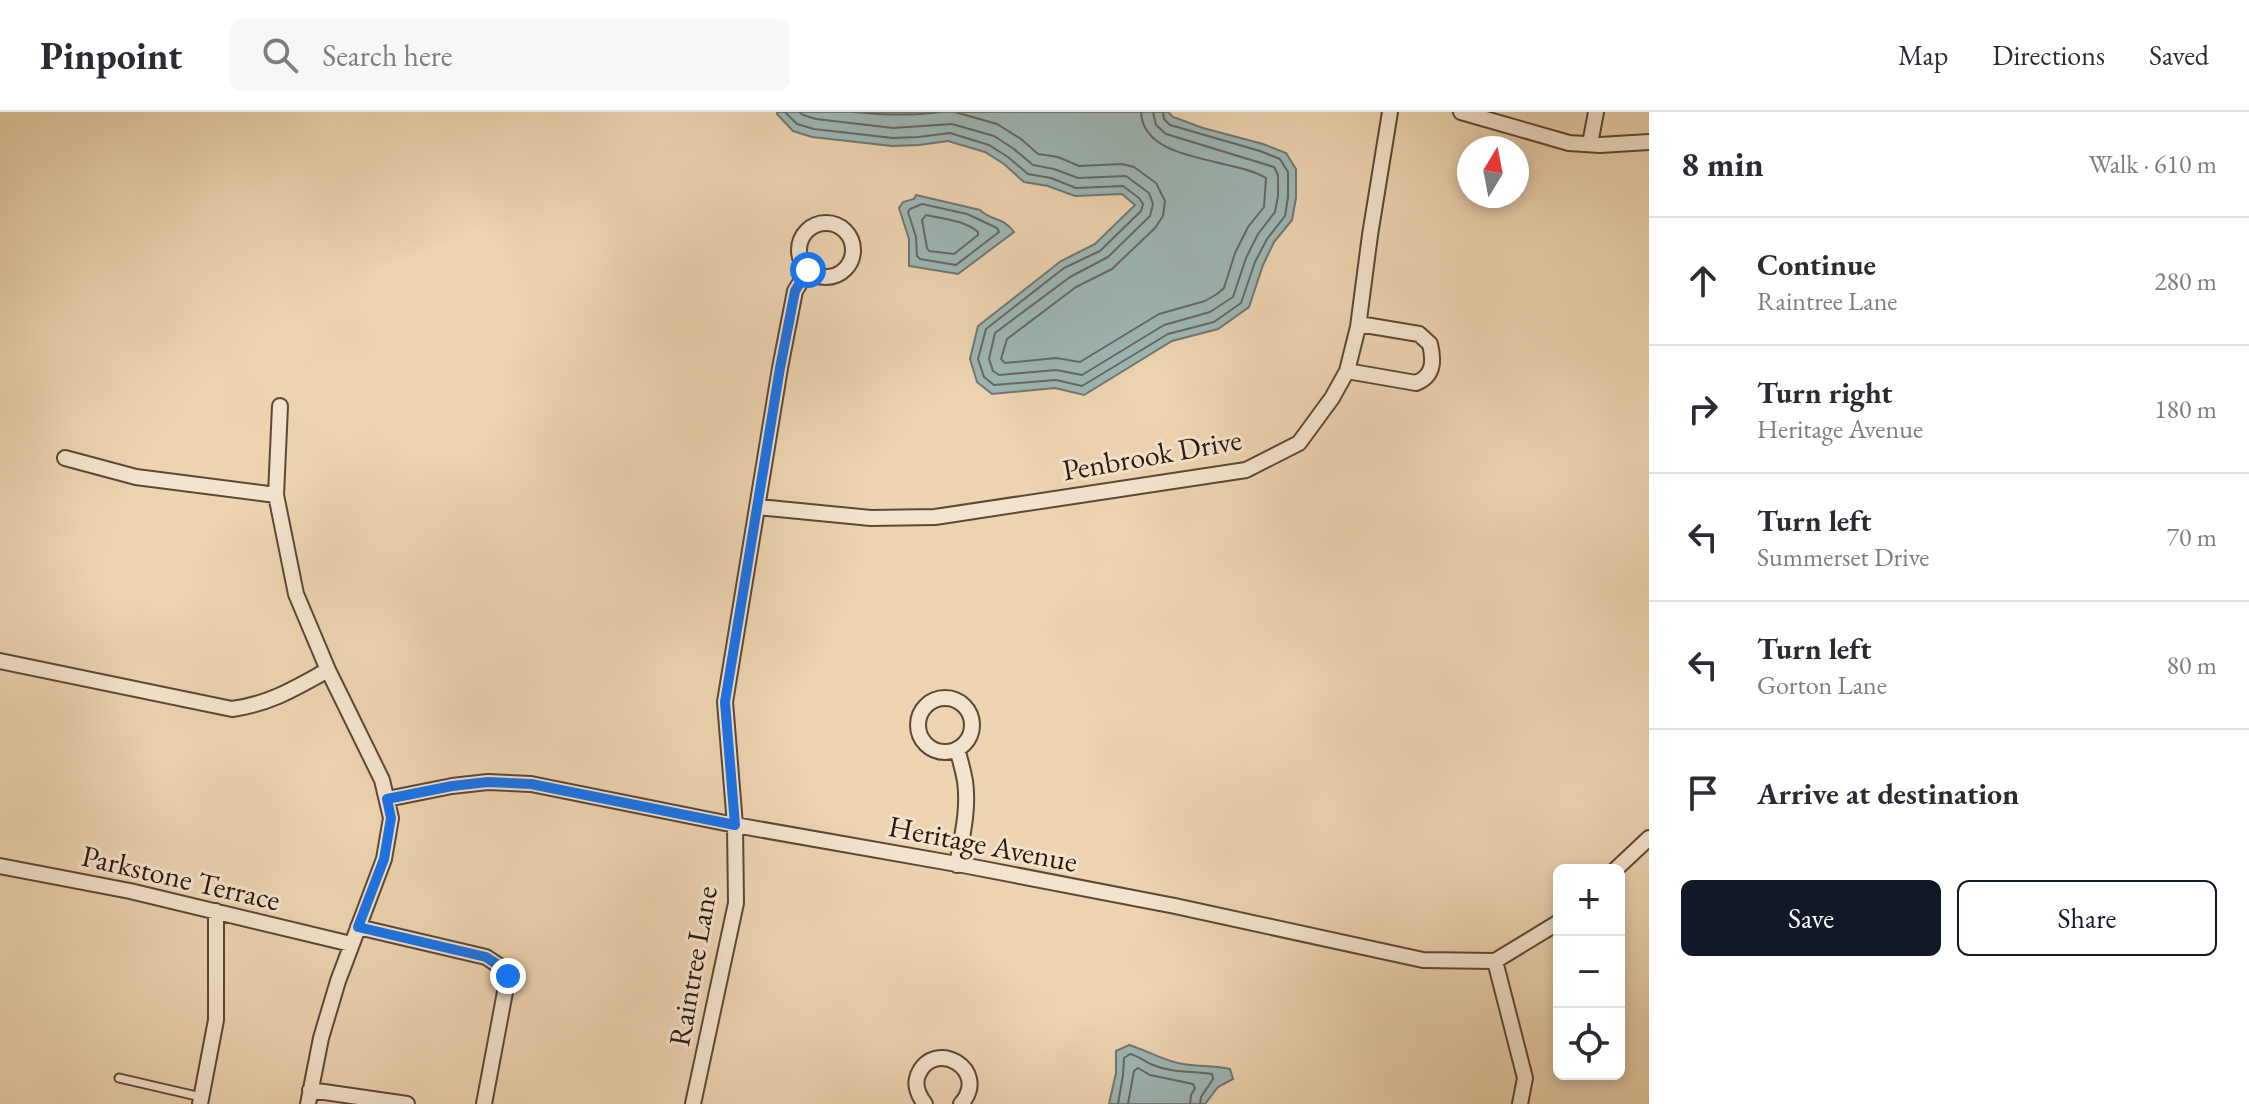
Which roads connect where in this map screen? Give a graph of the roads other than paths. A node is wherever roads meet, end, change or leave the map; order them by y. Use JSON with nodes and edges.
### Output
{"nodes":[{"id":1,"x":1390,"y":112,"type":"edge"},
{"id":2,"x":1461,"y":112,"type":"edge"},
{"id":3,"x":1596,"y":112,"type":"edge"},
{"id":4,"x":1649,"y":142,"type":"edge"},
{"id":5,"x":1590,"y":144,"type":"junction"},
{"id":6,"x":808,"y":270,"type":"dead end"},
{"id":7,"x":1359,"y":324,"type":"junction"},
{"id":8,"x":1347,"y":371,"type":"junction"},
{"id":9,"x":280,"y":406,"type":"dead end"},
{"id":10,"x":65,"y":458,"type":"dead end"},
{"id":11,"x":276,"y":495,"type":"junction"},
{"id":12,"x":758,"y":507,"type":"junction"},
{"id":13,"x":0,"y":661,"type":"edge"},
{"id":14,"x":328,"y":670,"type":"junction"},
{"id":15,"x":957,"y":749,"type":"dead end"},
{"id":16,"x":387,"y":799,"type":"junction"},
{"id":17,"x":735,"y":825,"type":"junction"},
{"id":18,"x":1649,"y":838,"type":"edge"},
{"id":19,"x":1621,"y":864,"type":"edge"},
{"id":20,"x":957,"y":865,"type":"junction"},
{"id":21,"x":0,"y":866,"type":"edge"},
{"id":22,"x":216,"y":911,"type":"junction"},
{"id":23,"x":1553,"y":926,"type":"edge"},
{"id":24,"x":358,"y":927,"type":"junction"},
{"id":25,"x":351,"y":944,"type":"junction"},
{"id":26,"x":1495,"y":961,"type":"junction"},
{"id":27,"x":119,"y":1078,"type":"dead end"},
{"id":28,"x":309,"y":1097,"type":"edge"},
{"id":29,"x":201,"y":1101,"type":"edge"},
{"id":30,"x":407,"y":1104,"type":"edge"},
{"id":31,"x":484,"y":1104,"type":"edge"},
{"id":32,"x":693,"y":1104,"type":"edge"},
{"id":33,"x":925,"y":1104,"type":"edge"},
{"id":34,"x":961,"y":1104,"type":"edge"},
{"id":35,"x":1520,"y":1104,"type":"edge"}],
"edges":[{"from":1,"to":7,"type":"street","name":"Penbrook Drive"},
{"from":2,"to":5,"type":"street"},
{"from":3,"to":5,"type":"street"},
{"from":4,"to":5,"type":"street"},
{"from":6,"to":12,"type":"street","name":"Raintree Lane"},
{"from":7,"to":8,"type":"street","name":"Penbrook Drive"},
{"from":7,"to":8,"type":"street"},
{"from":8,"to":12,"type":"street","name":"Penbrook Drive"},
{"from":9,"to":11,"type":"street"},
{"from":10,"to":11,"type":"street"},
{"from":11,"to":14,"type":"street"},
{"from":12,"to":17,"type":"street","name":"Raintree Lane"},
{"from":13,"to":14,"type":"street"},
{"from":14,"to":16,"type":"street"},
{"from":15,"to":20,"type":"street"},
{"from":16,"to":17,"type":"street","name":"Heritage Avenue"},
{"from":16,"to":24,"type":"street"},
{"from":17,"to":20,"type":"street","name":"Heritage Avenue"},
{"from":17,"to":32,"type":"street","name":"Raintree Lane"},
{"from":18,"to":19,"type":"street"},
{"from":20,"to":26,"type":"street","name":"Heritage Avenue"},
{"from":21,"to":22,"type":"street","name":"Parkstone Terrace"},
{"from":22,"to":25,"type":"street","name":"Parkstone Terrace"},
{"from":22,"to":29,"type":"street"},
{"from":23,"to":26,"type":"street"},
{"from":24,"to":25,"type":"street"},
{"from":24,"to":31,"type":"street"},
{"from":25,"to":28,"type":"street"},
{"from":26,"to":35,"type":"street"},
{"from":27,"to":29,"type":"lane"},
{"from":28,"to":30,"type":"street"},
{"from":33,"to":34,"type":"street"}]}
